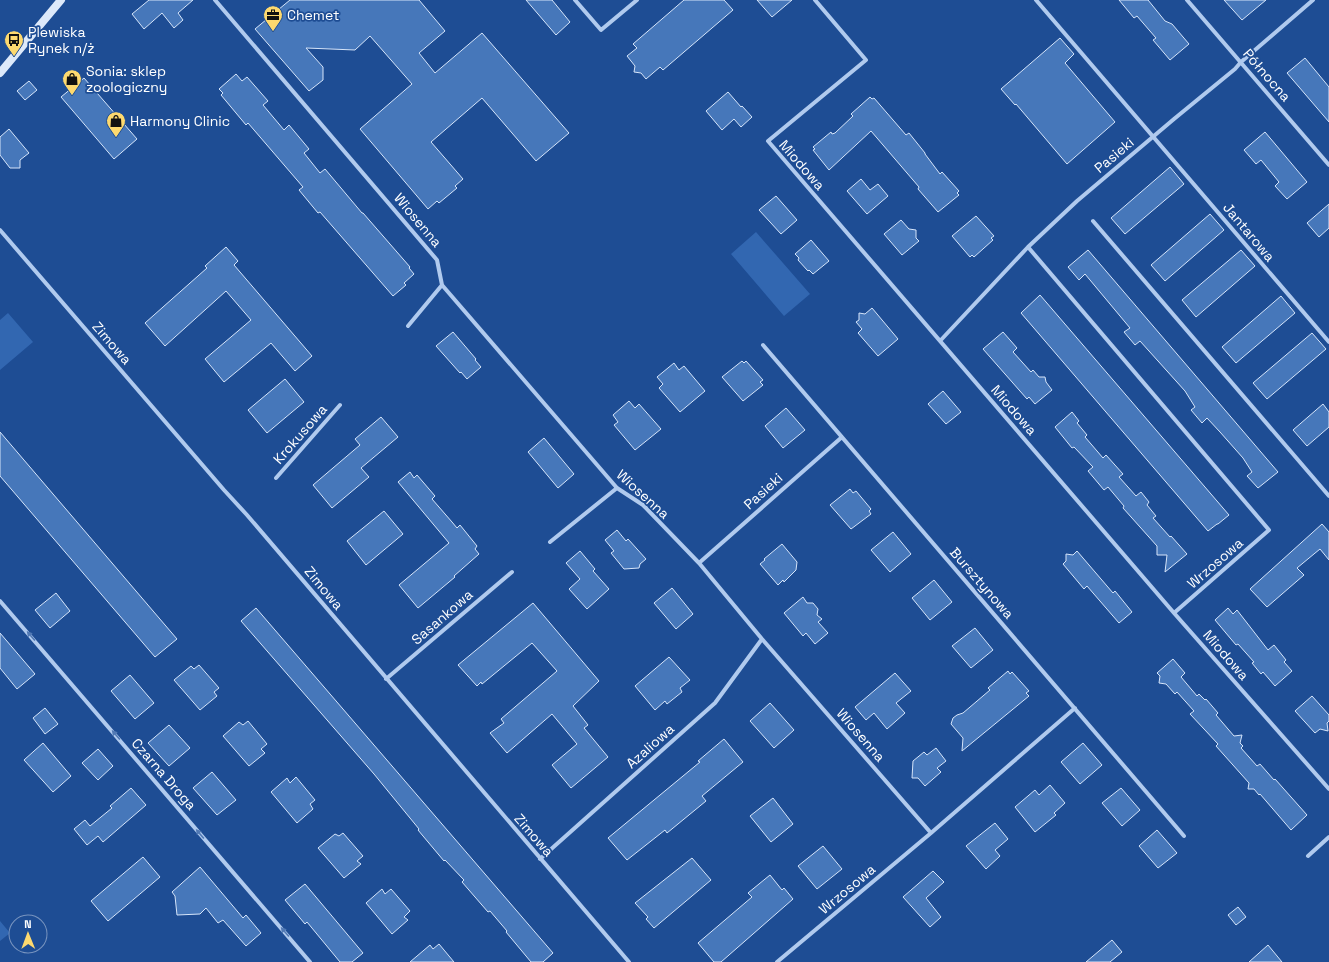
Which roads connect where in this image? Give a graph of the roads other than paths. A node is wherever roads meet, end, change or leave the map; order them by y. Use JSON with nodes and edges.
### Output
{"nodes":[{"id":1,"x":62,"y":0,"type":"edge"},
{"id":2,"x":215,"y":0,"type":"edge"},
{"id":3,"x":575,"y":0,"type":"edge"},
{"id":4,"x":637,"y":0,"type":"edge"},
{"id":5,"x":815,"y":0,"type":"edge"},
{"id":6,"x":1036,"y":0,"type":"edge"},
{"id":7,"x":1187,"y":0,"type":"edge"},
{"id":8,"x":1313,"y":0,"type":"edge"},
{"id":9,"x":1241,"y":62,"type":"junction"},
{"id":10,"x":0,"y":73,"type":"edge"},
{"id":11,"x":1153,"y":137,"type":"junction"},
{"id":12,"x":1329,"y":165,"type":"edge"},
{"id":13,"x":1093,"y":222,"type":"dead end"},
{"id":14,"x":0,"y":230,"type":"edge"},
{"id":15,"x":1028,"y":247,"type":"junction"},
{"id":16,"x":442,"y":284,"type":"junction"},
{"id":17,"x":408,"y":326,"type":"dead end"},
{"id":18,"x":940,"y":341,"type":"junction"},
{"id":19,"x":1329,"y":342,"type":"edge"},
{"id":20,"x":763,"y":345,"type":"dead end"},
{"id":21,"x":340,"y":405,"type":"dead end"},
{"id":22,"x":842,"y":437,"type":"junction"},
{"id":23,"x":276,"y":478,"type":"dead end"},
{"id":24,"x":617,"y":488,"type":"junction"},
{"id":25,"x":1329,"y":496,"type":"edge"},
{"id":26,"x":550,"y":542,"type":"dead end"},
{"id":27,"x":699,"y":563,"type":"junction"},
{"id":28,"x":512,"y":572,"type":"dead end"},
{"id":29,"x":0,"y":600,"type":"edge"},
{"id":30,"x":1174,"y":613,"type":"junction"},
{"id":31,"x":762,"y":639,"type":"junction"},
{"id":32,"x":386,"y":679,"type":"junction"},
{"id":33,"x":1075,"y":708,"type":"junction"},
{"id":34,"x":1329,"y":789,"type":"edge"},
{"id":35,"x":931,"y":833,"type":"junction"},
{"id":36,"x":1184,"y":836,"type":"dead end"},
{"id":37,"x":1329,"y":837,"type":"edge"},
{"id":38,"x":1308,"y":856,"type":"dead end"},
{"id":39,"x":540,"y":859,"type":"junction"},
{"id":40,"x":310,"y":962,"type":"edge"},
{"id":41,"x":629,"y":962,"type":"edge"},
{"id":42,"x":778,"y":962,"type":"edge"}],
"edges":[{"from":1,"to":10,"type":"street"},
{"from":2,"to":16,"type":"street","name":"Wiosenna"},
{"from":3,"to":4,"type":"street"},
{"from":5,"to":18,"type":"street","name":"Miodowa"},
{"from":6,"to":11,"type":"street","name":"Jantarowa"},
{"from":7,"to":9,"type":"street","name":"Północna"},
{"from":8,"to":9,"type":"street","name":"Pasieki"},
{"from":9,"to":11,"type":"street","name":"Pasieki"},
{"from":9,"to":12,"type":"street","name":"Północna"},
{"from":11,"to":15,"type":"street","name":"Pasieki"},
{"from":11,"to":19,"type":"street","name":"Jantarowa"},
{"from":13,"to":25,"type":"street"},
{"from":14,"to":32,"type":"street","name":"Zimowa"},
{"from":15,"to":18,"type":"street","name":"Pasieki"},
{"from":15,"to":30,"type":"street","name":"Wrzosowa"},
{"from":16,"to":17,"type":"street"},
{"from":16,"to":24,"type":"street","name":"Wiosenna"},
{"from":18,"to":30,"type":"street","name":"Miodowa"},
{"from":20,"to":22,"type":"street","name":"Bursztynowa"},
{"from":21,"to":23,"type":"street","name":"Krokusowa"},
{"from":22,"to":27,"type":"street","name":"Pasieki"},
{"from":22,"to":33,"type":"street","name":"Bursztynowa"},
{"from":24,"to":26,"type":"street"},
{"from":24,"to":27,"type":"street","name":"Wiosenna"},
{"from":27,"to":31,"type":"street","name":"Wiosenna"},
{"from":28,"to":32,"type":"street","name":"Sasankowa"},
{"from":40,"to":29,"type":"street","name":"Czarna Droga","one_way":true},
{"from":30,"to":34,"type":"street","name":"Miodowa"},
{"from":31,"to":35,"type":"street","name":"Wiosenna"},
{"from":31,"to":39,"type":"street","name":"Azaliowa"},
{"from":32,"to":39,"type":"street","name":"Zimowa"},
{"from":33,"to":35,"type":"street"},
{"from":33,"to":36,"type":"street","name":"Bursztynowa"},
{"from":35,"to":42,"type":"street","name":"Wrzosowa"},
{"from":37,"to":38,"type":"street"},
{"from":39,"to":41,"type":"street","name":"Zimowa"}]}
